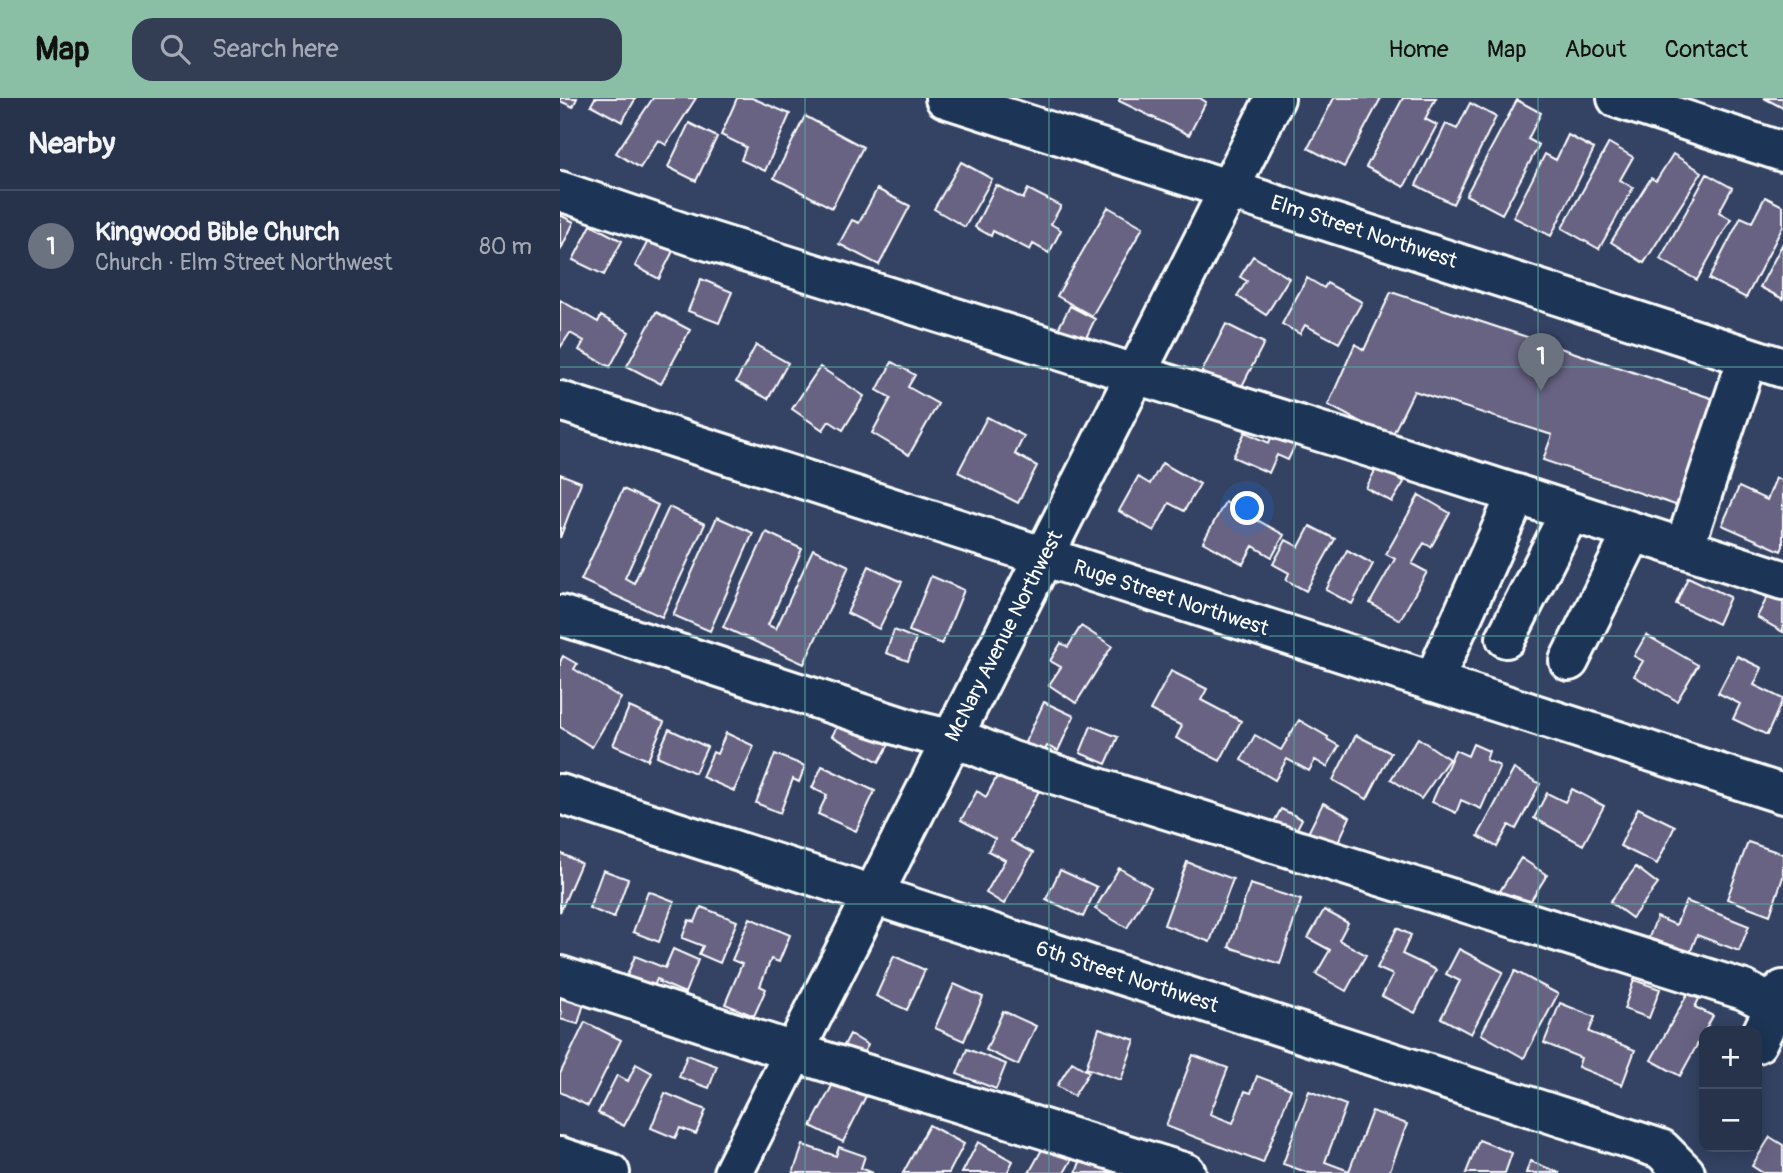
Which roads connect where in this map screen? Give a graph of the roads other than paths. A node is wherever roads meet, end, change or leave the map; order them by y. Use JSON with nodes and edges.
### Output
{"nodes":[{"id":1,"x":945,"y":98,"type":"edge"},
{"id":2,"x":1275,"y":98,"type":"edge"},
{"id":3,"x":1617,"y":98,"type":"edge"},
{"id":4,"x":1783,"y":152,"type":"edge"},
{"id":5,"x":1229,"y":188,"type":"junction"},
{"id":6,"x":560,"y":191,"type":"edge"},
{"id":7,"x":1766,"y":363,"type":"edge"},
{"id":8,"x":1136,"y":374,"type":"junction"},
{"id":9,"x":560,"y":401,"type":"edge"},
{"id":10,"x":1517,"y":494,"type":"junction"},
{"id":11,"x":1570,"y":512,"type":"junction"},
{"id":12,"x":1633,"y":531,"type":"junction"},
{"id":13,"x":1684,"y":548,"type":"junction"},
{"id":14,"x":1044,"y":557,"type":"junction"},
{"id":15,"x":1783,"y":580,"type":"edge"},
{"id":16,"x":560,"y":615,"type":"edge"},
{"id":17,"x":1506,"y":638,"type":"dead end"},
{"id":18,"x":1569,"y":661,"type":"dead end"},
{"id":19,"x":1433,"y":682,"type":"junction"},
{"id":20,"x":951,"y":740,"type":"junction"},
{"id":21,"x":560,"y":794,"type":"edge"},
{"id":22,"x":1783,"y":794,"type":"edge"},
{"id":23,"x":873,"y":895,"type":"junction"},
{"id":24,"x":560,"y":976,"type":"edge"},
{"id":25,"x":1779,"y":998,"type":"edge"},
{"id":26,"x":1762,"y":1033,"type":"edge"},
{"id":27,"x":794,"y":1052,"type":"junction"},
{"id":28,"x":1702,"y":1152,"type":"edge"},
{"id":29,"x":560,"y":1157,"type":"edge"},
{"id":30,"x":610,"y":1173,"type":"edge"},
{"id":31,"x":733,"y":1173,"type":"edge"},
{"id":32,"x":1186,"y":1173,"type":"edge"},
{"id":33,"x":1685,"y":1173,"type":"edge"},
{"id":34,"x":1691,"y":1173,"type":"edge"}],
"edges":[{"from":1,"to":5,"type":"street","name":"Elm Street Northwest"},
{"from":2,"to":5,"type":"street","name":"McNary Avenue Northwest"},
{"from":3,"to":4,"type":"street"},
{"from":5,"to":7,"type":"street","name":"Elm Street Northwest"},
{"from":5,"to":8,"type":"street","name":"McNary Avenue Northwest"},
{"from":6,"to":8,"type":"street"},
{"from":7,"to":13,"type":"street"},
{"from":8,"to":10,"type":"street"},
{"from":8,"to":14,"type":"street","name":"McNary Avenue Northwest"},
{"from":9,"to":14,"type":"street","name":"Ruge Street Northwest"},
{"from":10,"to":11,"type":"street"},
{"from":10,"to":19,"type":"street"},
{"from":11,"to":12,"type":"street"},
{"from":11,"to":17,"type":"street"},
{"from":12,"to":13,"type":"street"},
{"from":12,"to":18,"type":"street"},
{"from":13,"to":15,"type":"street"},
{"from":14,"to":19,"type":"street","name":"Ruge Street Northwest"},
{"from":14,"to":20,"type":"street","name":"McNary Avenue Northwest"},
{"from":16,"to":20,"type":"street"},
{"from":19,"to":22,"type":"street","name":"Ruge Street Northwest"},
{"from":20,"to":23,"type":"street","name":"McNary Avenue Northwest"},
{"from":20,"to":25,"type":"street"},
{"from":21,"to":23,"type":"street","name":"6th Street Northwest"},
{"from":23,"to":27,"type":"street","name":"McNary Avenue Northwest"},
{"from":23,"to":33,"type":"street","name":"6th Street Northwest"},
{"from":24,"to":27,"type":"street"},
{"from":25,"to":26,"type":"street"},
{"from":27,"to":31,"type":"street","name":"McNary Avenue Northwest"},
{"from":27,"to":32,"type":"street"},
{"from":28,"to":34,"type":"street"},
{"from":29,"to":30,"type":"street"}]}
